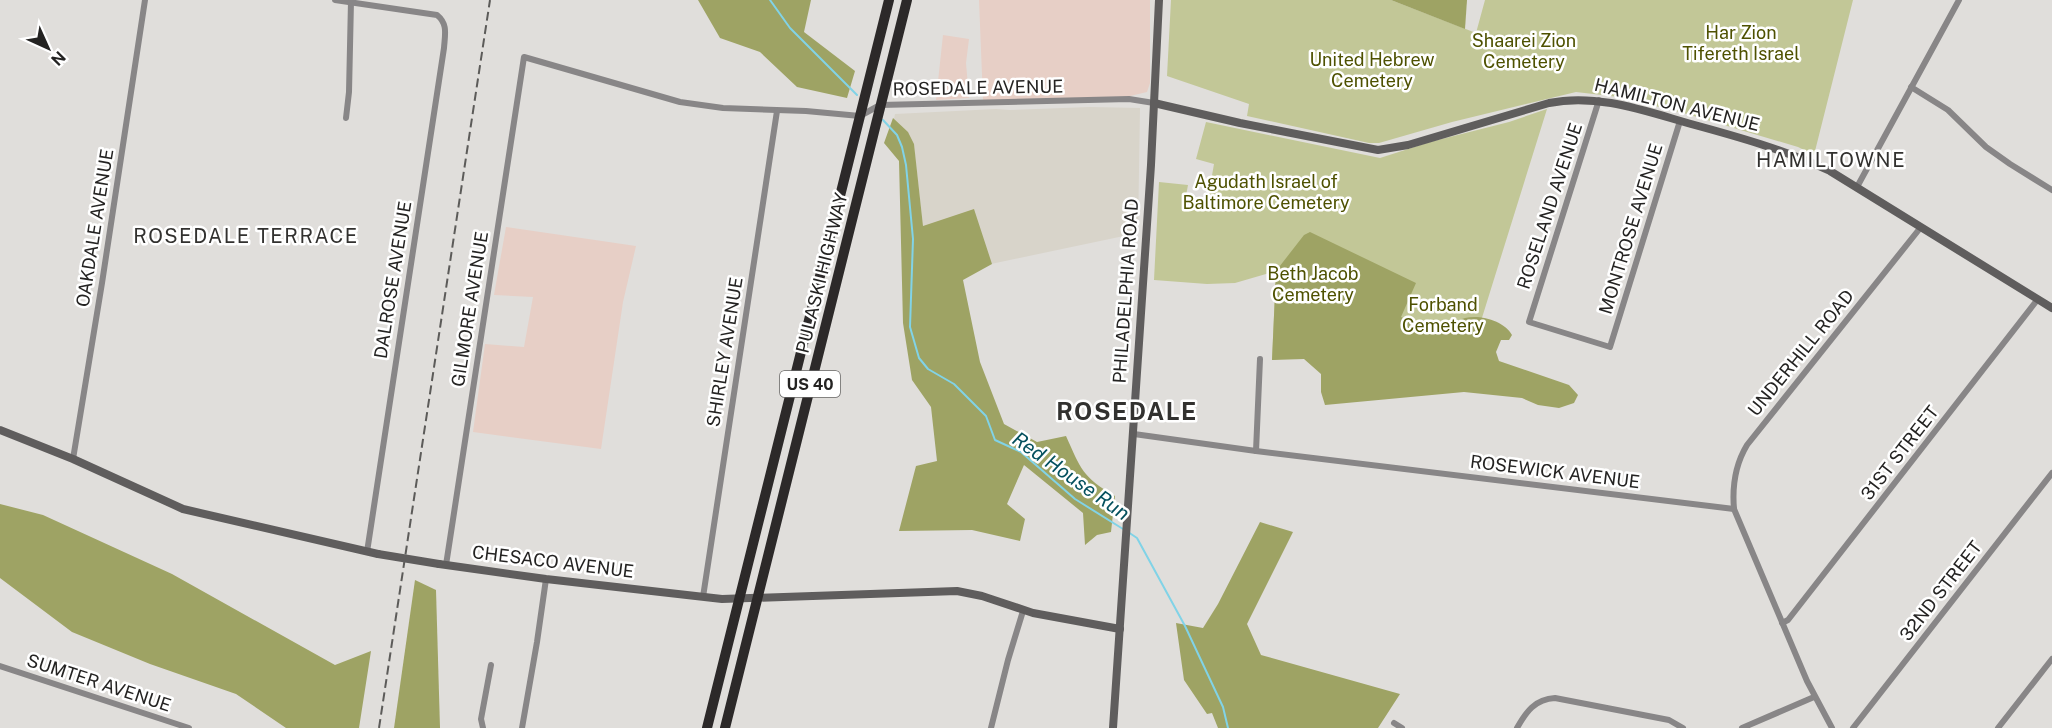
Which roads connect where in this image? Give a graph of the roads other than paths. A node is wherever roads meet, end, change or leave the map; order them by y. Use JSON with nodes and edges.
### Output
{"nodes":[{"id":1,"x":145,"y":0,"type":"edge"},
{"id":2,"x":335,"y":0,"type":"edge"},
{"id":3,"x":889,"y":0,"type":"edge"},
{"id":4,"x":907,"y":0,"type":"edge"},
{"id":5,"x":1159,"y":0,"type":"edge"},
{"id":6,"x":1959,"y":0,"type":"edge"},
{"id":7,"x":351,"y":1,"type":"edge"},
{"id":8,"x":1911,"y":87,"type":"junction"},
{"id":9,"x":1599,"y":100,"type":"junction"},
{"id":10,"x":1154,"y":103,"type":"junction"},
{"id":11,"x":880,"y":105,"type":"junction"},
{"id":12,"x":777,"y":111,"type":"junction"},
{"id":13,"x":860,"y":116,"type":"junction"},
{"id":14,"x":346,"y":118,"type":"dead end"},
{"id":15,"x":1680,"y":121,"type":"junction"},
{"id":16,"x":1857,"y":187,"type":"junction"},
{"id":17,"x":2052,"y":190,"type":"edge"},
{"id":18,"x":1921,"y":227,"type":"junction"},
{"id":19,"x":2038,"y":299,"type":"junction"},
{"id":20,"x":2052,"y":308,"type":"edge"},
{"id":21,"x":1610,"y":347,"type":"joint"},
{"id":22,"x":1260,"y":359,"type":"dead end"},
{"id":23,"x":0,"y":430,"type":"edge"},
{"id":24,"x":1134,"y":434,"type":"junction"},
{"id":25,"x":1256,"y":451,"type":"junction"},
{"id":26,"x":73,"y":459,"type":"junction"},
{"id":27,"x":2052,"y":473,"type":"edge"},
{"id":28,"x":1734,"y":509,"type":"junction"},
{"id":29,"x":367,"y":552,"type":"junction"},
{"id":30,"x":442,"y":564,"type":"junction"},
{"id":31,"x":546,"y":579,"type":"junction"},
{"id":32,"x":703,"y":597,"type":"junction"},
{"id":33,"x":758,"y":598,"type":"junction"},
{"id":34,"x":740,"y":599,"type":"junction"},
{"id":35,"x":1023,"y":611,"type":"junction"},
{"id":36,"x":1782,"y":623,"type":"junction"},
{"id":37,"x":1120,"y":629,"type":"junction"},
{"id":38,"x":2052,"y":659,"type":"edge"},
{"id":39,"x":491,"y":665,"type":"dead end"},
{"id":40,"x":0,"y":666,"type":"edge"},
{"id":41,"x":1814,"y":697,"type":"junction"},
{"id":42,"x":1394,"y":723,"type":"dead end"},
{"id":43,"x":189,"y":728,"type":"edge"},
{"id":44,"x":483,"y":728,"type":"edge"},
{"id":45,"x":522,"y":728,"type":"edge"},
{"id":46,"x":707,"y":728,"type":"edge"},
{"id":47,"x":725,"y":728,"type":"edge"},
{"id":48,"x":992,"y":728,"type":"edge"},
{"id":49,"x":1113,"y":728,"type":"edge"},
{"id":50,"x":1402,"y":728,"type":"edge"},
{"id":51,"x":1517,"y":728,"type":"edge"},
{"id":52,"x":1683,"y":728,"type":"edge"},
{"id":53,"x":1742,"y":728,"type":"edge"},
{"id":54,"x":1832,"y":728,"type":"edge"},
{"id":55,"x":1853,"y":728,"type":"edge"},
{"id":56,"x":1998,"y":728,"type":"edge"}],
"edges":[{"from":1,"to":26,"type":"street","name":"OAKDALE AVENUE"},
{"from":2,"to":7,"type":"street"},
{"from":3,"to":13,"type":"highway","name":"PULASKI HIGHWAY","number":"US 40"},
{"from":4,"to":11,"type":"highway","name":"PULASKI HIGHWAY","number":"US 40"},
{"from":5,"to":10,"type":"street","name":"PHILADELPHIA ROAD"},
{"from":6,"to":8,"type":"street"},
{"from":7,"to":14,"type":"street"},
{"from":7,"to":29,"type":"street","name":"DALROSE AVENUE"},
{"from":8,"to":16,"type":"street"},
{"from":8,"to":17,"type":"street"},
{"from":9,"to":10,"type":"street","name":"HAMILTON AVENUE"},
{"from":9,"to":15,"type":"street","name":"HAMILTON AVENUE"},
{"from":9,"to":21,"type":"street","name":"ROSELAND AVENUE"},
{"from":10,"to":11,"type":"street","name":"ROSEDALE AVENUE"},
{"from":10,"to":24,"type":"street","name":"PHILADELPHIA ROAD"},
{"from":11,"to":13,"type":"street","name":"ROSEDALE AVENUE"},
{"from":11,"to":33,"type":"highway","name":"PULASKI HIGHWAY","number":"US 40"},
{"from":12,"to":13,"type":"street"},
{"from":12,"to":30,"type":"street","name":"GILMORE AVENUE"},
{"from":12,"to":32,"type":"street","name":"SHIRLEY AVENUE"},
{"from":13,"to":34,"type":"highway","name":"PULASKI HIGHWAY","number":"US 40"},
{"from":15,"to":16,"type":"street","name":"HAMILTON AVENUE"},
{"from":15,"to":21,"type":"street","name":"MONTROSE AVENUE"},
{"from":16,"to":18,"type":"street","name":"HAMILTON AVENUE"},
{"from":18,"to":19,"type":"street","name":"HAMILTON AVENUE"},
{"from":18,"to":28,"type":"street","name":"UNDERHILL ROAD"},
{"from":19,"to":20,"type":"street","name":"HAMILTON AVENUE"},
{"from":19,"to":36,"type":"street","name":"31ST STREET"},
{"from":22,"to":25,"type":"street"},
{"from":23,"to":26,"type":"street","name":"CHESACO AVENUE"},
{"from":24,"to":25,"type":"street","name":"ROSEWICK AVENUE"},
{"from":24,"to":37,"type":"street","name":"PHILADELPHIA ROAD"},
{"from":25,"to":28,"type":"street","name":"ROSEWICK AVENUE"},
{"from":26,"to":29,"type":"street","name":"CHESACO AVENUE"},
{"from":27,"to":55,"type":"street","name":"32ND STREET"},
{"from":28,"to":36,"type":"street"},
{"from":29,"to":30,"type":"street","name":"CHESACO AVENUE","bridge":true},
{"from":30,"to":31,"type":"street","name":"CHESACO AVENUE"},
{"from":31,"to":32,"type":"street","name":"CHESACO AVENUE"},
{"from":31,"to":45,"type":"street"},
{"from":32,"to":34,"type":"street","name":"CHESACO AVENUE"},
{"from":33,"to":34,"type":"street","name":"CHESACO AVENUE"},
{"from":33,"to":35,"type":"street","name":"CHESACO AVENUE"},
{"from":33,"to":47,"type":"highway","name":"PULASKI HIGHWAY","number":"US 40"},
{"from":34,"to":46,"type":"highway","name":"PULASKI HIGHWAY","number":"US 40"},
{"from":35,"to":37,"type":"street","name":"CHESACO AVENUE"},
{"from":35,"to":48,"type":"street"},
{"from":36,"to":41,"type":"street"},
{"from":37,"to":49,"type":"street","name":"PHILADELPHIA ROAD"},
{"from":38,"to":56,"type":"street"},
{"from":39,"to":44,"type":"street"},
{"from":40,"to":43,"type":"street","name":"SUMTER AVENUE"},
{"from":41,"to":53,"type":"street"},
{"from":41,"to":54,"type":"street"},
{"from":42,"to":50,"type":"street"},
{"from":51,"to":52,"type":"street"}]}
